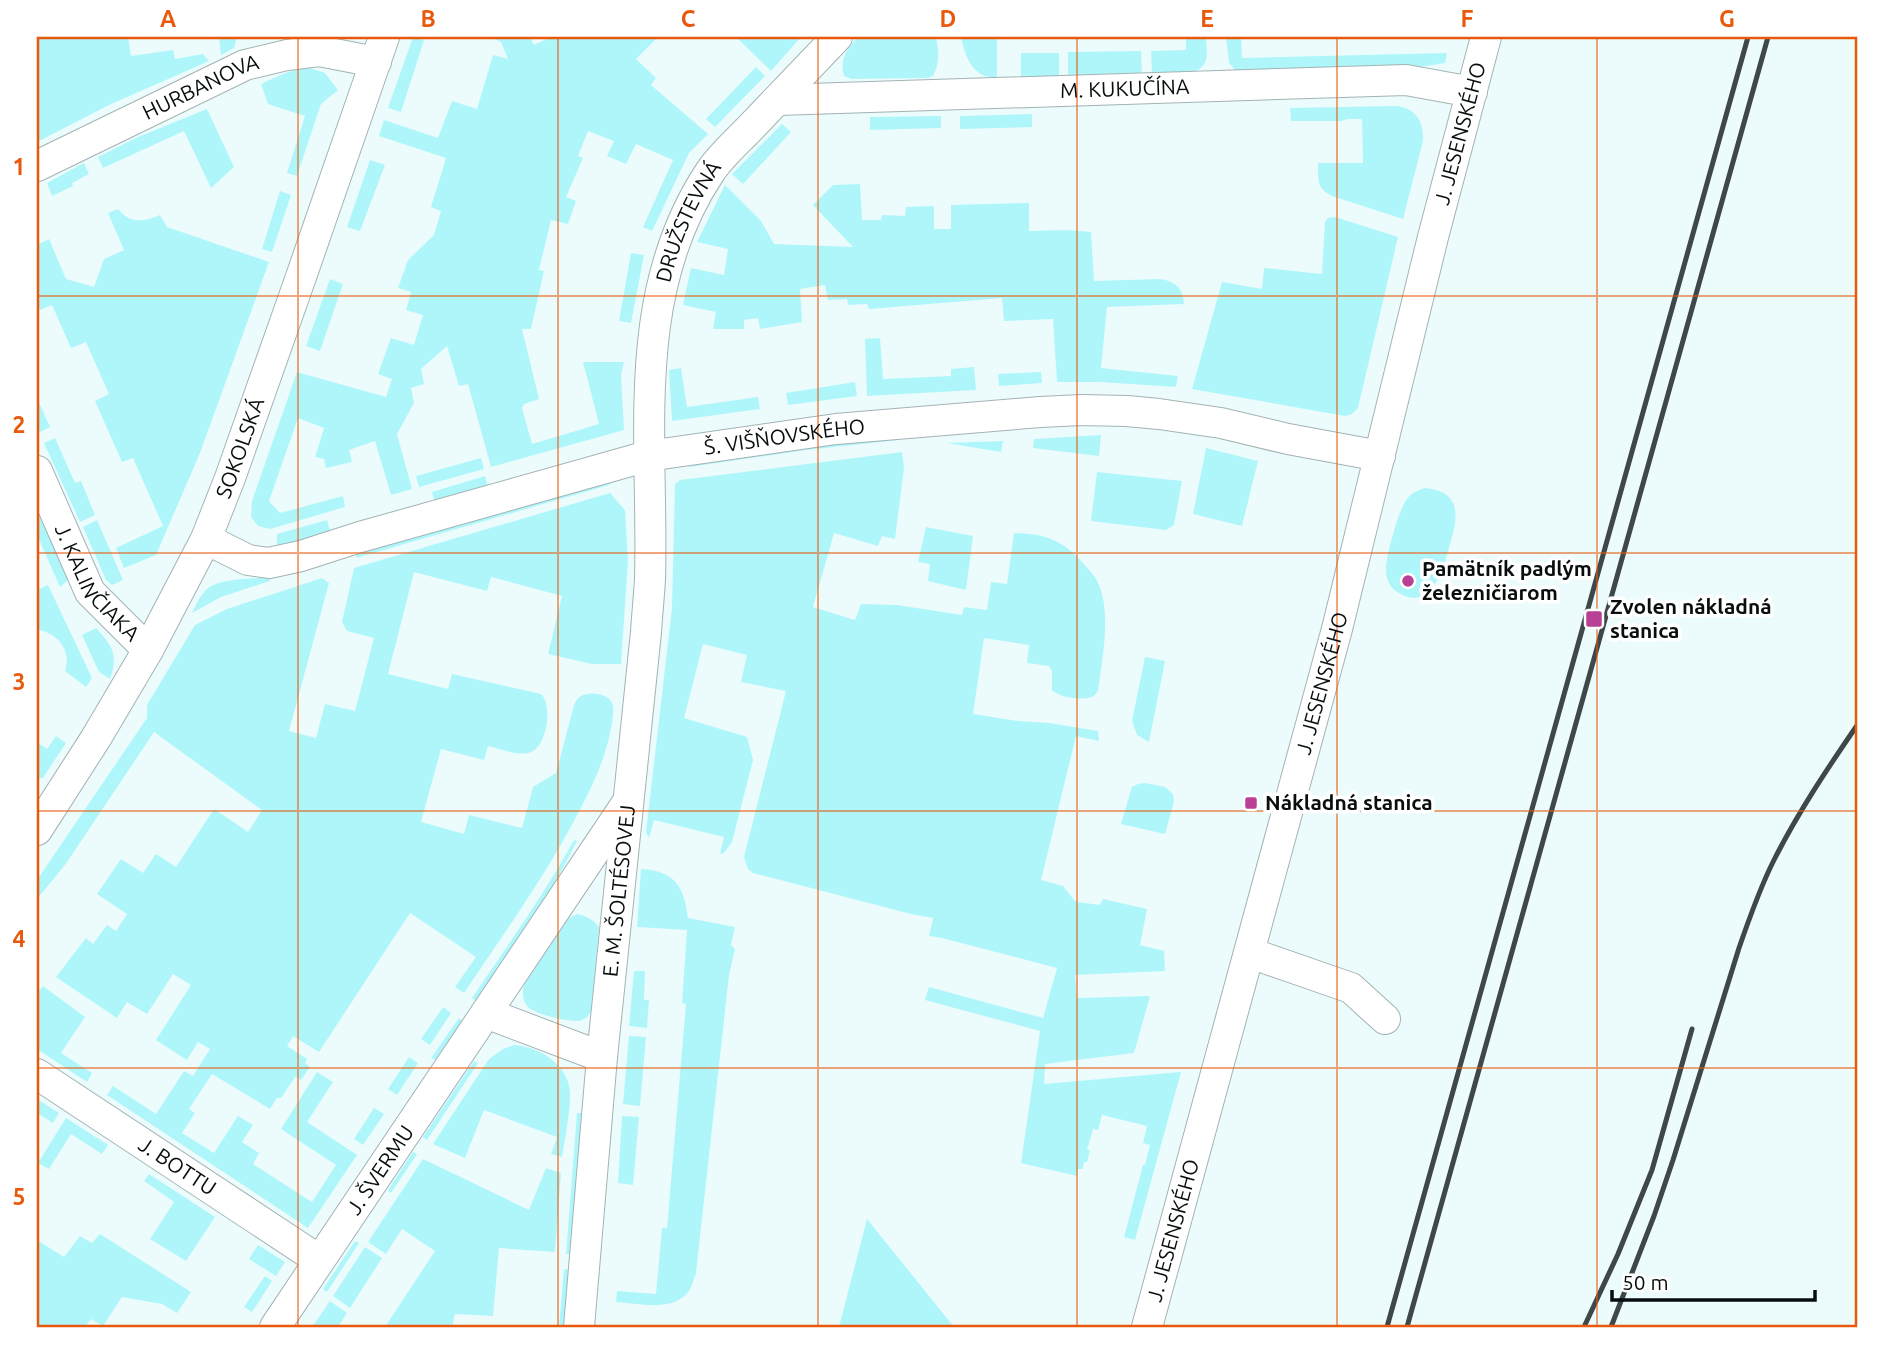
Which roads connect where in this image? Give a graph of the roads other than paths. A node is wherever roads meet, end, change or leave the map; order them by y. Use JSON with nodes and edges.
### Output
{"nodes":[{"id":1,"x":837,"y":37,"type":"edge"},
{"id":2,"x":1486,"y":37,"type":"edge"},
{"id":3,"x":380,"y":49,"type":"edge"},
{"id":4,"x":1472,"y":92,"type":"junction"},
{"id":5,"x":777,"y":100,"type":"junction"},
{"id":6,"x":37,"y":166,"type":"edge"},
{"id":7,"x":648,"y":456,"type":"junction"},
{"id":8,"x":1380,"y":456,"type":"junction"},
{"id":9,"x":37,"y":471,"type":"edge"},
{"id":10,"x":206,"y":539,"type":"junction"},
{"id":11,"x":148,"y":650,"type":"junction"},
{"id":12,"x":627,"y":803,"type":"junction"},
{"id":13,"x":37,"y":830,"type":"edge"},
{"id":14,"x":1250,"y":953,"type":"junction"},
{"id":15,"x":486,"y":1013,"type":"junction"},
{"id":16,"x":1385,"y":1019,"type":"dead end"},
{"id":17,"x":602,"y":1057,"type":"junction"},
{"id":18,"x":37,"y":1074,"type":"edge"},
{"id":19,"x":319,"y":1260,"type":"junction"},
{"id":20,"x":275,"y":1327,"type":"edge"},
{"id":21,"x":579,"y":1327,"type":"edge"},
{"id":22,"x":1147,"y":1327,"type":"edge"}],
"edges":[{"from":1,"to":5,"type":"street","name":"DRUŽSTEVNÁ"},
{"from":2,"to":4,"type":"street","name":"J. JESENSKÉHO"},
{"from":3,"to":6,"type":"street","name":"HURBANOVA"},
{"from":3,"to":10,"type":"street","name":"SOKOLSKÁ"},
{"from":4,"to":5,"type":"street","name":"M. KUKUČÍNA"},
{"from":4,"to":8,"type":"street","name":"J. JESENSKÉHO"},
{"from":5,"to":7,"type":"street","name":"DRUŽSTEVNÁ"},
{"from":7,"to":8,"type":"street","name":"Š. VIŠŇOVSKÉHO"},
{"from":7,"to":10,"type":"street","name":"Š. VIŠŇOVSKÉHO"},
{"from":7,"to":12,"type":"street","name":"E. M. ŠOLTÉSOVEJ"},
{"from":8,"to":14,"type":"street","name":"J. JESENSKÉHO"},
{"from":9,"to":11,"type":"street","name":"J. KALINČIAKA"},
{"from":10,"to":11,"type":"street","name":"SOKOLSKÁ"},
{"from":11,"to":13,"type":"street","name":"SOKOLSKÁ"},
{"from":12,"to":15,"type":"street","name":"J. ŠVERMU"},
{"from":12,"to":17,"type":"street","name":"E. M. ŠOLTÉSOVEJ"},
{"from":14,"to":16,"type":"street"},
{"from":14,"to":22,"type":"street","name":"J. JESENSKÉHO"},
{"from":15,"to":17,"type":"street"},
{"from":15,"to":19,"type":"street","name":"J. ŠVERMU"},
{"from":17,"to":21,"type":"street","name":"E. M. ŠOLTÉSOVEJ"},
{"from":18,"to":19,"type":"street","name":"J. BOTTU"},
{"from":19,"to":20,"type":"street","name":"J. ŠVERMU"}]}
